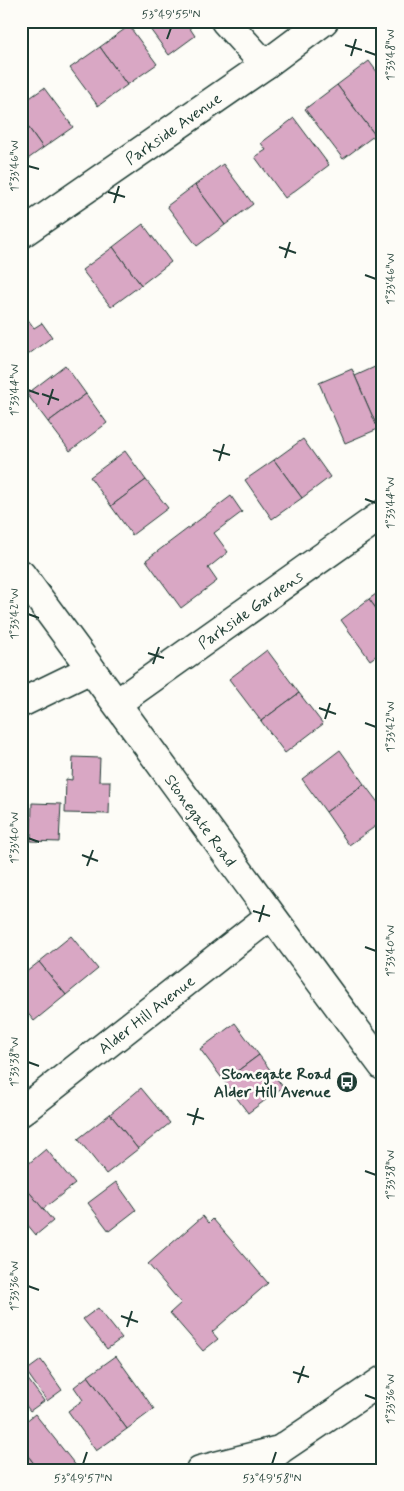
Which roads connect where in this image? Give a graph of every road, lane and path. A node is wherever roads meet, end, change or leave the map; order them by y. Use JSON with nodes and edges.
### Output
{"nodes":[{"id":1,"x":225,"y":21,"type":"edge"},
{"id":2,"x":324,"y":21,"type":"edge"},
{"id":3,"x":265,"y":65,"type":"junction"},
{"id":4,"x":21,"y":234,"type":"edge"},
{"id":5,"x":383,"y":514,"type":"edge"},
{"id":6,"x":21,"y":574,"type":"edge"},
{"id":7,"x":92,"y":669,"type":"junction"},
{"id":8,"x":21,"y":703,"type":"edge"},
{"id":9,"x":117,"y":703,"type":"junction"},
{"id":10,"x":270,"y":916,"type":"junction"},
{"id":11,"x":383,"y":1066,"type":"edge"},
{"id":12,"x":21,"y":1112,"type":"edge"},
{"id":13,"x":383,"y":1380,"type":"edge"},
{"id":14,"x":281,"y":1449,"type":"junction"},
{"id":15,"x":200,"y":1470,"type":"edge"},
{"id":16,"x":255,"y":1470,"type":"edge"}],
"edges":[{"from":1,"to":3,"type":"street"},
{"from":2,"to":3,"type":"street","name":"Parkside Avenue"},
{"from":3,"to":4,"type":"street","name":"Parkside Avenue"},
{"from":5,"to":9,"type":"street","name":"Parkside Gardens"},
{"from":6,"to":7,"type":"street","name":"Stonegate Road"},
{"from":7,"to":8,"type":"street"},
{"from":7,"to":9,"type":"street","name":"Stonegate Road"},
{"from":9,"to":10,"type":"street","name":"Stonegate Road"},
{"from":10,"to":11,"type":"street","name":"Stonegate Road"},
{"from":10,"to":12,"type":"street","name":"Alder Hill Avenue"},
{"from":13,"to":14,"type":"street"},
{"from":14,"to":15,"type":"street"},
{"from":14,"to":16,"type":"street"}]}
